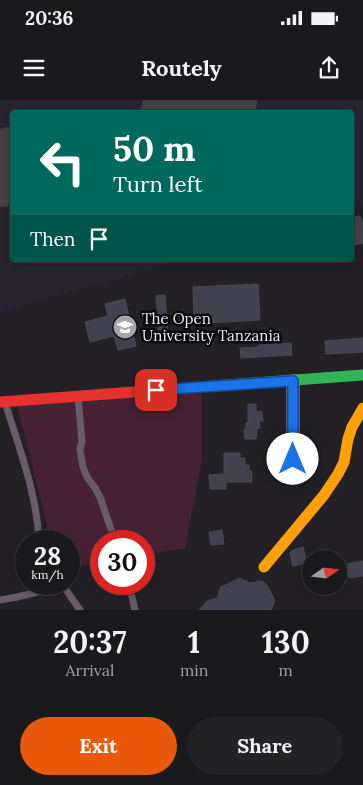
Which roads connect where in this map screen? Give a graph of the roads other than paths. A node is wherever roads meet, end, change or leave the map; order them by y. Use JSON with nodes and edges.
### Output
{"nodes":[{"id":1,"x":363,"y":375,"type":"edge"},
{"id":2,"x":293,"y":381,"type":"junction"},
{"id":3,"x":78,"y":396,"type":"junction"},
{"id":4,"x":2,"y":402,"type":"edge"},
{"id":5,"x":363,"y":408,"type":"edge"},
{"id":6,"x":293,"y":478,"type":"dead end"},
{"id":7,"x":38,"y":530,"type":"edge"},
{"id":8,"x":111,"y":530,"type":"edge"},
{"id":9,"x":264,"y":567,"type":"dead end"},
{"id":10,"x":24,"y":595,"type":"edge"},
{"id":11,"x":69,"y":595,"type":"edge"},
{"id":12,"x":132,"y":595,"type":"edge"},
{"id":13,"x":0,"y":600,"type":"edge"},
{"id":14,"x":80,"y":610,"type":"edge"},
{"id":15,"x":135,"y":610,"type":"edge"}],
"edges":[{"from":1,"to":2,"type":"street"},
{"from":2,"to":3,"type":"street"},
{"from":2,"to":6,"type":"street"},
{"from":3,"to":4,"type":"street"},
{"from":3,"to":8,"type":"lane"},
{"from":4,"to":7,"type":"lane"},
{"from":5,"to":9,"type":"street"},
{"from":10,"to":13,"type":"lane"},
{"from":11,"to":14,"type":"lane"},
{"from":12,"to":15,"type":"lane"}]}
